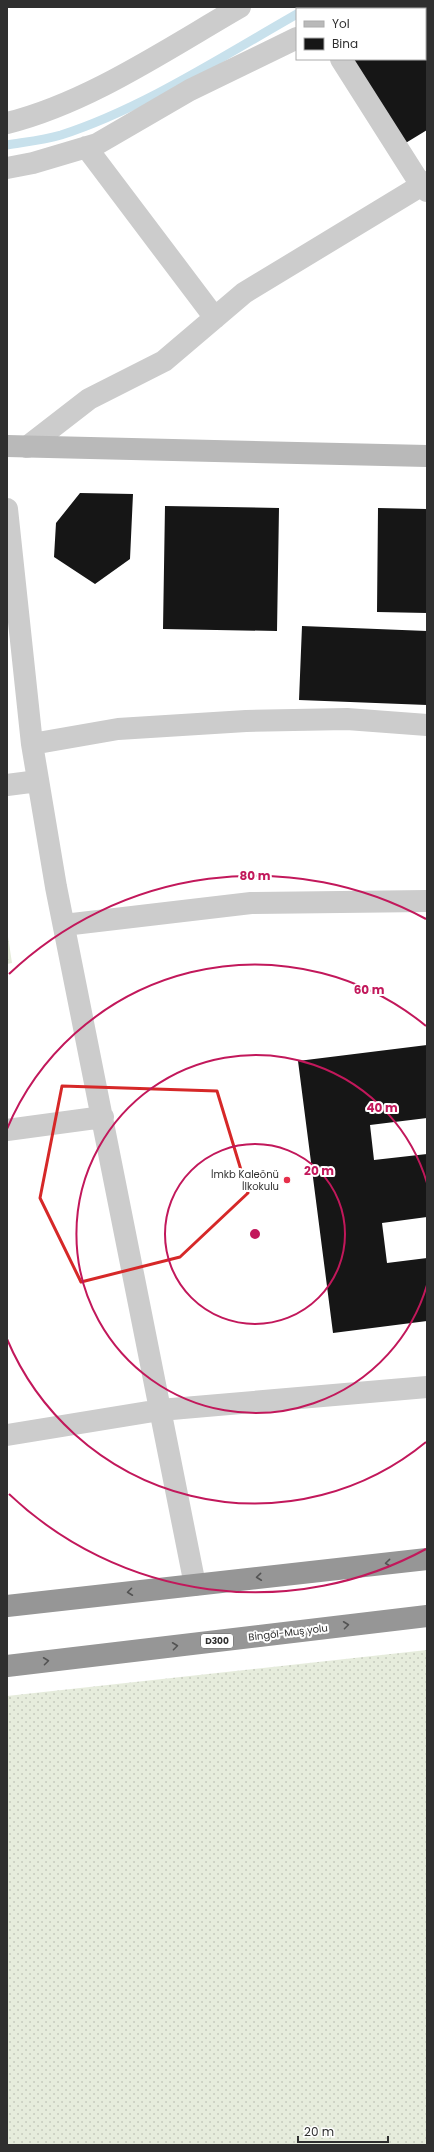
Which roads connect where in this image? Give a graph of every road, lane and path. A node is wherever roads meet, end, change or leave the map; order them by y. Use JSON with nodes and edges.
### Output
{"nodes":[{"id":1,"x":240,"y":7,"type":"edge"},
{"id":2,"x":296,"y":38,"type":"edge"},
{"id":3,"x":342,"y":60,"type":"edge"},
{"id":4,"x":7,"y":123,"type":"edge"},
{"id":5,"x":86,"y":147,"type":"junction"},
{"id":6,"x":7,"y":168,"type":"edge"},
{"id":7,"x":425,"y":186,"type":"edge"},
{"id":8,"x":215,"y":318,"type":"junction"},
{"id":9,"x":17,"y":446,"type":"edge"},
{"id":10,"x":427,"y":456,"type":"edge"},
{"id":11,"x":7,"y":509,"type":"edge"},
{"id":12,"x":427,"y":725,"type":"edge"},
{"id":13,"x":32,"y":744,"type":"junction"},
{"id":14,"x":38,"y":781,"type":"junction"},
{"id":15,"x":7,"y":785,"type":"edge"},
{"id":16,"x":427,"y":901,"type":"edge"},
{"id":17,"x":64,"y":925,"type":"junction"},
{"id":18,"x":103,"y":1117,"type":"junction"},
{"id":19,"x":7,"y":1130,"type":"edge"},
{"id":20,"x":427,"y":1387,"type":"edge"},
{"id":21,"x":160,"y":1410,"type":"junction"},
{"id":22,"x":7,"y":1435,"type":"edge"},
{"id":23,"x":427,"y":1559,"type":"edge"},
{"id":24,"x":195,"y":1585,"type":"junction"},
{"id":25,"x":7,"y":1606,"type":"edge"},
{"id":26,"x":427,"y":1616,"type":"edge"},
{"id":27,"x":7,"y":1666,"type":"edge"}],
"edges":[{"from":1,"to":4,"type":"street"},
{"from":2,"to":5,"type":"street"},
{"from":3,"to":7,"type":"street"},
{"from":5,"to":6,"type":"street"},
{"from":5,"to":8,"type":"street"},
{"from":7,"to":8,"type":"street"},
{"from":8,"to":9,"type":"street"},
{"from":9,"to":10,"type":"street"},
{"from":11,"to":13,"type":"street"},
{"from":12,"to":13,"type":"street"},
{"from":13,"to":14,"type":"street"},
{"from":14,"to":15,"type":"street"},
{"from":14,"to":17,"type":"street"},
{"from":16,"to":17,"type":"street"},
{"from":17,"to":18,"type":"street"},
{"from":18,"to":19,"type":"street"},
{"from":18,"to":21,"type":"street"},
{"from":20,"to":21,"type":"street"},
{"from":21,"to":22,"type":"street"},
{"from":21,"to":24,"type":"street"},
{"from":23,"to":24,"type":"highway","one_way":true},
{"from":24,"to":25,"type":"highway","one_way":true},
{"from":27,"to":26,"type":"highway","name":"Bingöl-Muş yolu","number":"D300","one_way":true}]}
